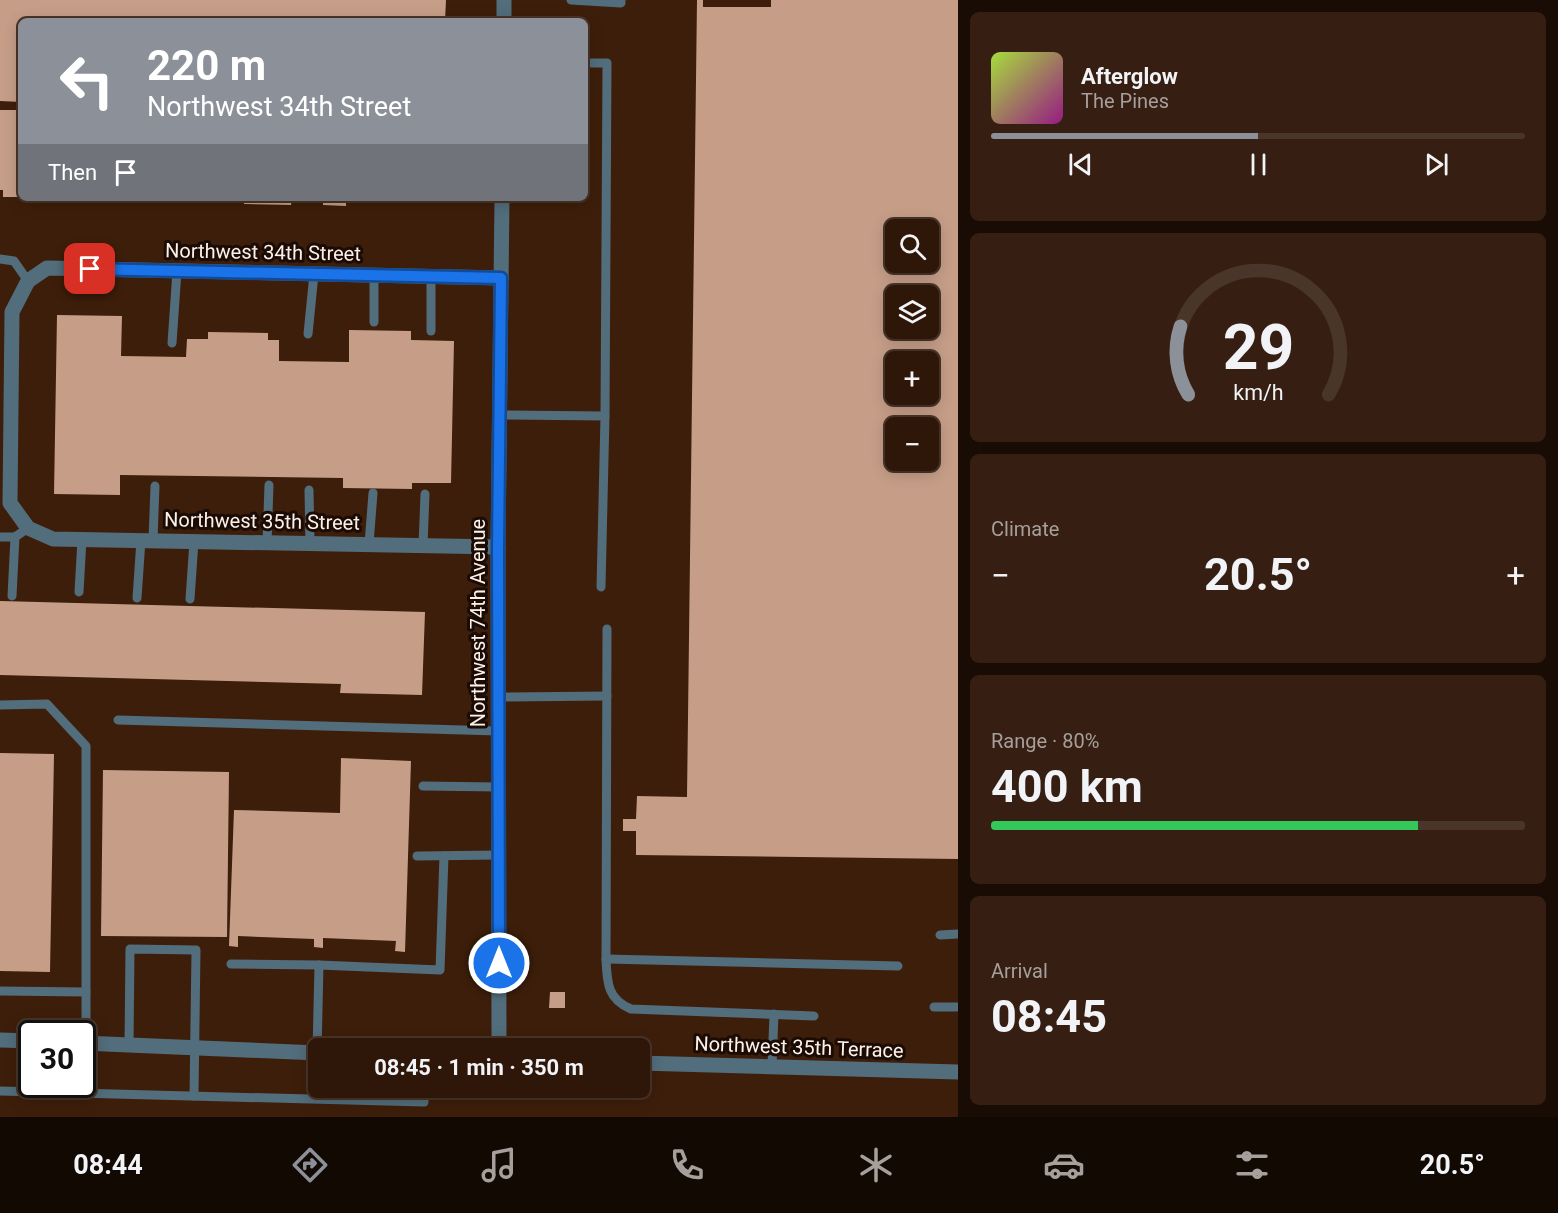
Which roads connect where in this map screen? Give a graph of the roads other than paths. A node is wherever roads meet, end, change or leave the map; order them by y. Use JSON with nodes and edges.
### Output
{"nodes":[{"id":1,"x":504,"y":0,"type":"edge"},
{"id":2,"x":571,"y":0,"type":"edge"},
{"id":3,"x":621,"y":0,"type":"edge"},
{"id":4,"x":504,"y":18,"type":"edge"},
{"id":5,"x":588,"y":63,"type":"edge"},
{"id":6,"x":502,"y":201,"type":"edge"},
{"id":7,"x":0,"y":259,"type":"edge"},
{"id":8,"x":177,"y":271,"type":"junction"},
{"id":9,"x":314,"y":274,"type":"junction"},
{"id":10,"x":374,"y":276,"type":"junction"},
{"id":11,"x":431,"y":277,"type":"junction"},
{"id":12,"x":501,"y":278,"type":"junction"},
{"id":13,"x":28,"y":281,"type":"junction"},
{"id":14,"x":374,"y":322,"type":"dead end"},
{"id":15,"x":431,"y":331,"type":"dead end"},
{"id":16,"x":308,"y":334,"type":"dead end"},
{"id":17,"x":172,"y":343,"type":"dead end"},
{"id":18,"x":500,"y":415,"type":"junction"},
{"id":19,"x":5,"y":416,"type":"edge"},
{"id":20,"x":605,"y":417,"type":"junction"},
{"id":21,"x":269,"y":485,"type":"dead end"},
{"id":22,"x":155,"y":486,"type":"dead end"},
{"id":23,"x":5,"y":489,"type":"edge"},
{"id":24,"x":309,"y":490,"type":"dead end"},
{"id":25,"x":373,"y":493,"type":"dead end"},
{"id":26,"x":425,"y":494,"type":"dead end"},
{"id":27,"x":28,"y":528,"type":"junction"},
{"id":28,"x":0,"y":537,"type":"edge"},
{"id":29,"x":15,"y":537,"type":"junction"},
{"id":30,"x":82,"y":539,"type":"junction"},
{"id":31,"x":147,"y":540,"type":"junction"},
{"id":32,"x":194,"y":541,"type":"junction"},
{"id":33,"x":267,"y":543,"type":"junction"},
{"id":34,"x":310,"y":543,"type":"junction"},
{"id":35,"x":369,"y":544,"type":"junction"},
{"id":36,"x":423,"y":546,"type":"junction"},
{"id":37,"x":498,"y":547,"type":"junction"},
{"id":38,"x":601,"y":587,"type":"dead end"},
{"id":39,"x":78,"y":592,"type":"dead end"},
{"id":40,"x":12,"y":596,"type":"dead end"},
{"id":41,"x":137,"y":598,"type":"dead end"},
{"id":42,"x":190,"y":599,"type":"dead end"},
{"id":43,"x":607,"y":629,"type":"dead end"},
{"id":44,"x":607,"y":696,"type":"junction"},
{"id":45,"x":498,"y":697,"type":"junction"},
{"id":46,"x":0,"y":705,"type":"edge"},
{"id":47,"x":118,"y":720,"type":"dead end"},
{"id":48,"x":498,"y":731,"type":"junction"},
{"id":49,"x":423,"y":786,"type":"dead end"},
{"id":50,"x":498,"y":788,"type":"junction"},
{"id":51,"x":499,"y":855,"type":"junction"},
{"id":52,"x":417,"y":856,"type":"dead end"},
{"id":53,"x":444,"y":856,"type":"junction"},
{"id":54,"x":958,"y":934,"type":"edge"},
{"id":55,"x":940,"y":935,"type":"dead end"},
{"id":56,"x":606,"y":959,"type":"junction"},
{"id":57,"x":231,"y":964,"type":"dead end"},
{"id":58,"x":319,"y":965,"type":"junction"},
{"id":59,"x":898,"y":966,"type":"dead end"},
{"id":60,"x":0,"y":991,"type":"edge"},
{"id":61,"x":86,"y":992,"type":"junction"},
{"id":62,"x":934,"y":1007,"type":"dead end"},
{"id":63,"x":958,"y":1007,"type":"edge"},
{"id":64,"x":774,"y":1014,"type":"junction"},
{"id":65,"x":814,"y":1016,"type":"dead end"},
{"id":66,"x":85,"y":1020,"type":"edge"},
{"id":67,"x":317,"y":1038,"type":"edge"},
{"id":68,"x":499,"y":1038,"type":"edge"},
{"id":69,"x":0,"y":1040,"type":"edge"},
{"id":70,"x":18,"y":1041,"type":"edge"},
{"id":71,"x":96,"y":1044,"type":"edge"},
{"id":72,"x":129,"y":1045,"type":"junction"},
{"id":73,"x":194,"y":1047,"type":"junction"},
{"id":74,"x":308,"y":1053,"type":"edge"},
{"id":75,"x":650,"y":1063,"type":"edge"},
{"id":76,"x":772,"y":1067,"type":"junction"},
{"id":77,"x":958,"y":1072,"type":"edge"},
{"id":78,"x":0,"y":1091,"type":"edge"},
{"id":79,"x":194,"y":1096,"type":"junction"},
{"id":80,"x":424,"y":1098,"type":"edge"}],
"edges":[{"from":1,"to":4,"type":"street"},
{"from":2,"to":3,"type":"lane"},
{"from":5,"to":20,"type":"lane"},
{"from":6,"to":12,"type":"street","name":"Northwest 74th Avenue"},
{"from":7,"to":13,"type":"lane"},
{"from":8,"to":9,"type":"street","name":"Northwest 34th Street"},
{"from":8,"to":13,"type":"street","name":"Northwest 34th Street"},
{"from":8,"to":17,"type":"lane"},
{"from":9,"to":10,"type":"street","name":"Northwest 34th Street"},
{"from":9,"to":16,"type":"lane"},
{"from":10,"to":11,"type":"street","name":"Northwest 34th Street"},
{"from":10,"to":14,"type":"lane"},
{"from":11,"to":12,"type":"street","name":"Northwest 34th Street"},
{"from":11,"to":15,"type":"lane"},
{"from":12,"to":18,"type":"street","name":"Northwest 74th Avenue"},
{"from":13,"to":19,"type":"street"},
{"from":18,"to":20,"type":"lane"},
{"from":18,"to":37,"type":"street","name":"Northwest 74th Avenue"},
{"from":19,"to":23,"type":"street"},
{"from":20,"to":38,"type":"lane"},
{"from":21,"to":33,"type":"lane"},
{"from":22,"to":31,"type":"lane"},
{"from":23,"to":27,"type":"street"},
{"from":24,"to":34,"type":"lane"},
{"from":25,"to":35,"type":"lane"},
{"from":26,"to":36,"type":"lane"},
{"from":27,"to":29,"type":"lane"},
{"from":27,"to":30,"type":"street","name":"Northwest 35th Street"},
{"from":28,"to":29,"type":"lane"},
{"from":29,"to":40,"type":"lane"},
{"from":30,"to":31,"type":"street","name":"Northwest 35th Street"},
{"from":30,"to":39,"type":"lane"},
{"from":31,"to":32,"type":"street","name":"Northwest 35th Street"},
{"from":31,"to":41,"type":"lane"},
{"from":32,"to":33,"type":"street","name":"Northwest 35th Street"},
{"from":32,"to":42,"type":"lane"},
{"from":33,"to":34,"type":"street","name":"Northwest 35th Street"},
{"from":34,"to":35,"type":"street","name":"Northwest 35th Street"},
{"from":35,"to":36,"type":"street","name":"Northwest 35th Street"},
{"from":36,"to":37,"type":"street","name":"Northwest 35th Street"},
{"from":37,"to":45,"type":"street","name":"Northwest 74th Avenue"},
{"from":43,"to":44,"type":"lane"},
{"from":44,"to":45,"type":"lane"},
{"from":44,"to":56,"type":"lane"},
{"from":45,"to":48,"type":"street","name":"Northwest 74th Avenue"},
{"from":46,"to":61,"type":"lane"},
{"from":47,"to":48,"type":"lane"},
{"from":48,"to":50,"type":"street","name":"Northwest 74th Avenue"},
{"from":49,"to":50,"type":"lane"},
{"from":50,"to":51,"type":"street","name":"Northwest 74th Avenue"},
{"from":51,"to":53,"type":"lane"},
{"from":51,"to":68,"type":"street","name":"Northwest 74th Avenue"},
{"from":52,"to":53,"type":"lane"},
{"from":53,"to":58,"type":"lane"},
{"from":54,"to":55,"type":"lane"},
{"from":56,"to":59,"type":"lane"},
{"from":56,"to":64,"type":"lane"},
{"from":57,"to":58,"type":"lane"},
{"from":58,"to":67,"type":"lane"},
{"from":60,"to":61,"type":"lane"},
{"from":61,"to":66,"type":"lane"},
{"from":62,"to":63,"type":"lane"},
{"from":64,"to":65,"type":"lane"},
{"from":64,"to":76,"type":"lane"},
{"from":69,"to":70,"type":"street"},
{"from":71,"to":72,"type":"street"},
{"from":72,"to":73,"type":"street"},
{"from":72,"to":73,"type":"lane"},
{"from":73,"to":74,"type":"street"},
{"from":73,"to":79,"type":"lane"},
{"from":75,"to":76,"type":"street","name":"Northwest 35th Terrace"},
{"from":76,"to":77,"type":"street","name":"Northwest 35th Terrace"},
{"from":78,"to":79,"type":"lane"},
{"from":79,"to":80,"type":"lane"}]}
